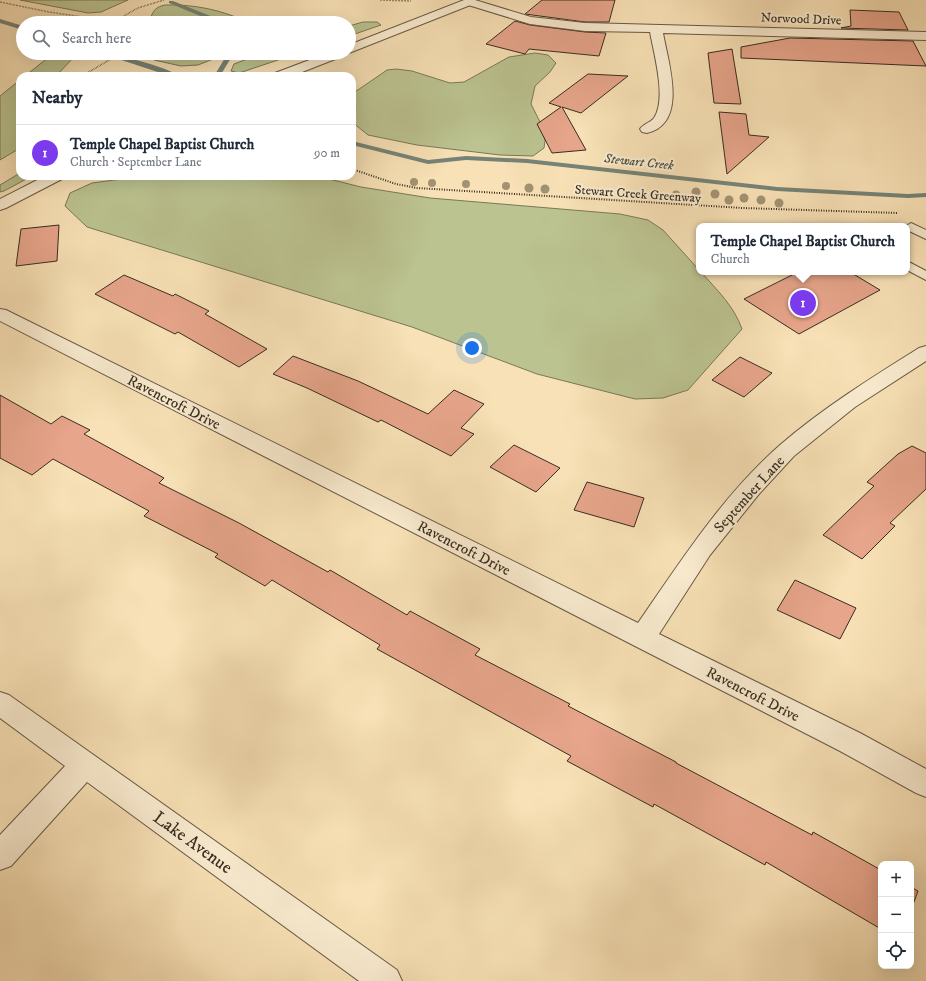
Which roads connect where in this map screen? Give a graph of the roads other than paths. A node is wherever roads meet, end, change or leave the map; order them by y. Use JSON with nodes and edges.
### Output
{"nodes":[{"id":1,"x":466,"y":1,"type":"edge"},
{"id":2,"x":656,"y":29,"type":"junction"},
{"id":3,"x":926,"y":36,"type":"edge"},
{"id":4,"x":356,"y":46,"type":"edge"},
{"id":5,"x":321,"y":60,"type":"edge"},
{"id":6,"x":291,"y":72,"type":"edge"},
{"id":7,"x":647,"y":129,"type":"dead end"},
{"id":8,"x":49,"y":180,"type":"edge"},
{"id":9,"x":0,"y":205,"type":"edge"},
{"id":10,"x":911,"y":227,"type":"dead end"},
{"id":11,"x":926,"y":235,"type":"edge"},
{"id":12,"x":910,"y":267,"type":"edge"},
{"id":13,"x":926,"y":276,"type":"edge"},
{"id":14,"x":0,"y":314,"type":"edge"},
{"id":15,"x":926,"y":352,"type":"edge"},
{"id":16,"x":642,"y":638,"type":"junction"},
{"id":17,"x":0,"y":703,"type":"edge"},
{"id":18,"x":85,"y":764,"type":"junction"},
{"id":19,"x":926,"y":784,"type":"edge"},
{"id":20,"x":0,"y":856,"type":"edge"},
{"id":21,"x":386,"y":981,"type":"edge"}],
"edges":[{"from":1,"to":2,"type":"street","name":"Norwood Drive"},
{"from":1,"to":4,"type":"street"},
{"from":2,"to":3,"type":"street","name":"Norwood Drive"},
{"from":2,"to":7,"type":"street"},
{"from":5,"to":6,"type":"street"},
{"from":8,"to":9,"type":"street"},
{"from":10,"to":11,"type":"lane"},
{"from":12,"to":13,"type":"lane"},
{"from":14,"to":16,"type":"street","name":"Ravencroft Drive"},
{"from":15,"to":16,"type":"street","name":"September Lane"},
{"from":16,"to":19,"type":"street","name":"Ravencroft Drive"},
{"from":17,"to":18,"type":"street","name":"Lake Avenue"},
{"from":18,"to":20,"type":"street"},
{"from":18,"to":21,"type":"street","name":"Lake Avenue"}]}
